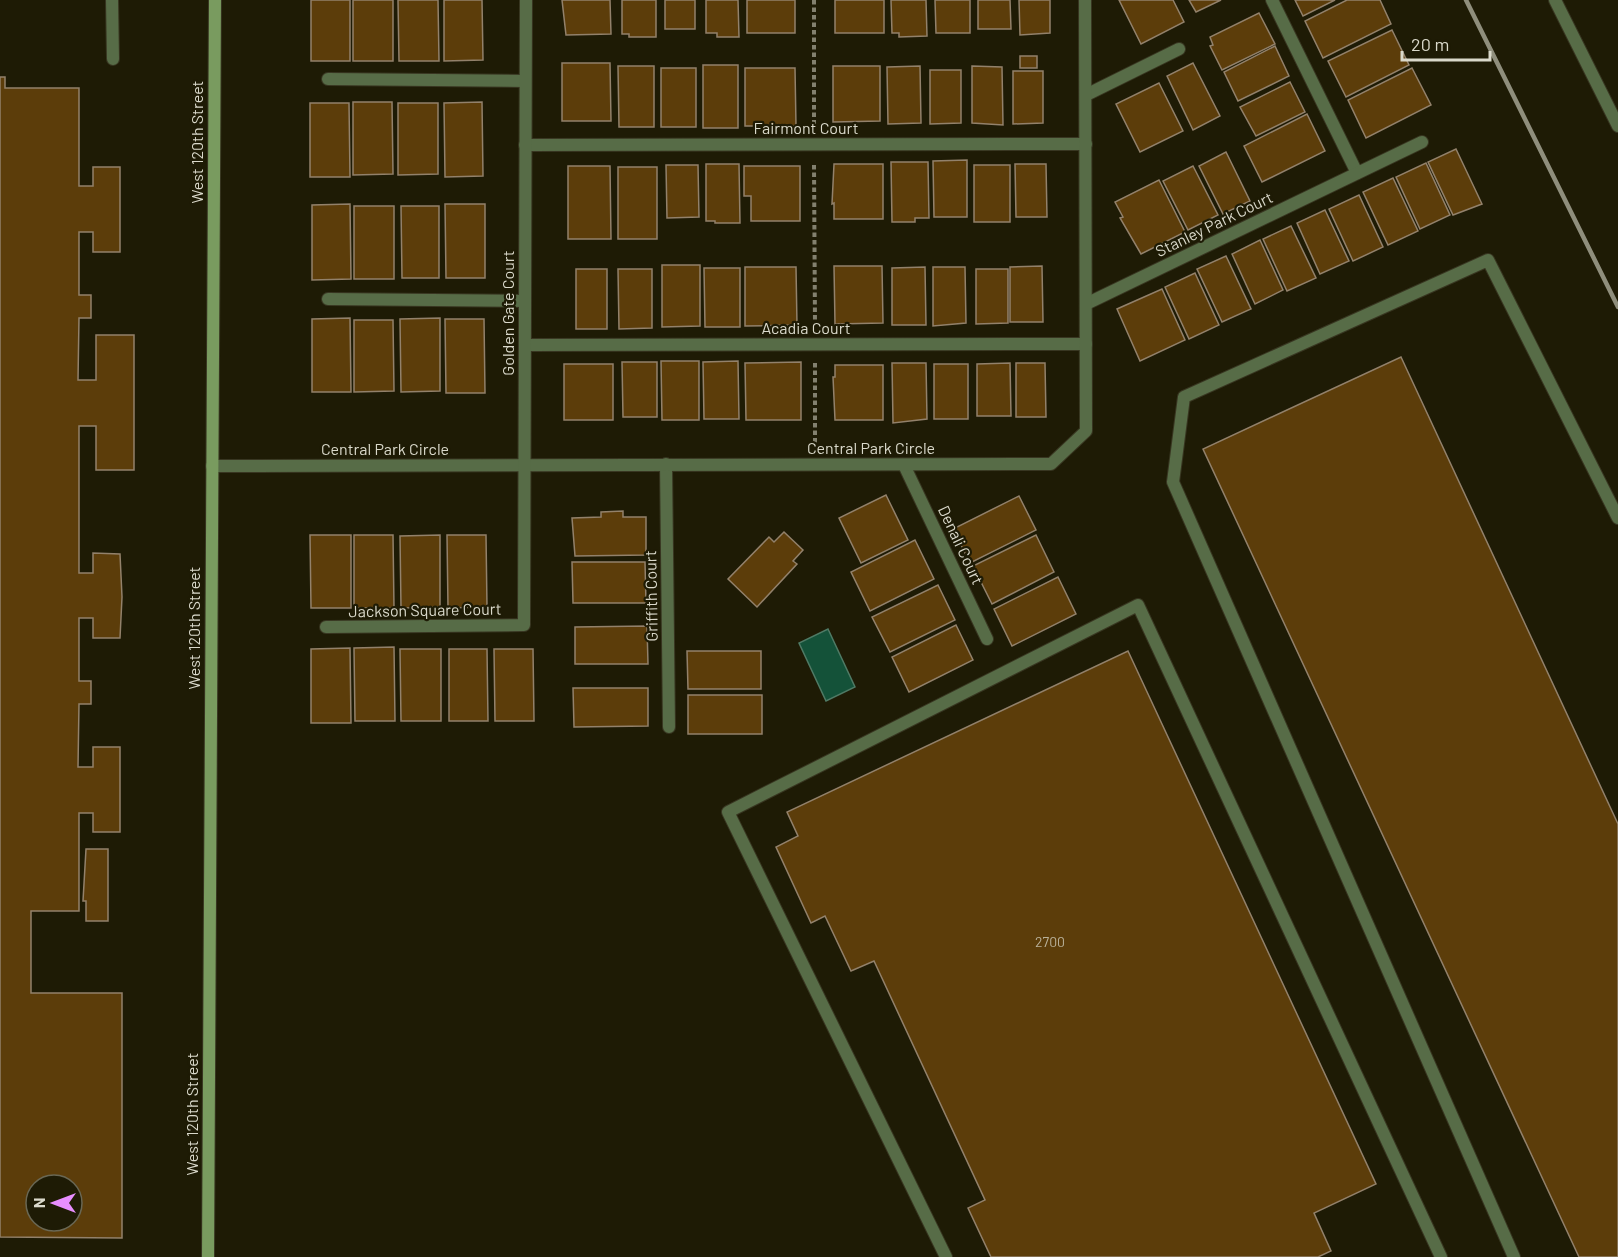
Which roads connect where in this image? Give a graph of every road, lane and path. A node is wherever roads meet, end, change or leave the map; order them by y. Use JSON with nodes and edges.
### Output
{"nodes":[{"id":1,"x":112,"y":0,"type":"edge"},
{"id":2,"x":215,"y":0,"type":"edge"},
{"id":3,"x":526,"y":0,"type":"edge"},
{"id":4,"x":814,"y":0,"type":"edge"},
{"id":5,"x":1085,"y":0,"type":"edge"},
{"id":6,"x":1272,"y":0,"type":"edge"},
{"id":7,"x":1555,"y":0,"type":"edge"},
{"id":8,"x":1179,"y":49,"type":"dead end"},
{"id":9,"x":113,"y":59,"type":"dead end"},
{"id":10,"x":327,"y":79,"type":"dead end"},
{"id":11,"x":525,"y":81,"type":"junction"},
{"id":12,"x":1086,"y":95,"type":"junction"},
{"id":13,"x":1616,"y":120,"type":"edge"},
{"id":14,"x":1422,"y":142,"type":"dead end"},
{"id":15,"x":814,"y":144,"type":"junction"},
{"id":16,"x":1086,"y":144,"type":"junction"},
{"id":17,"x":525,"y":145,"type":"junction"},
{"id":18,"x":1357,"y":173,"type":"junction"},
{"id":19,"x":327,"y":299,"type":"dead end"},
{"id":20,"x":525,"y":301,"type":"junction"},
{"id":21,"x":1086,"y":304,"type":"junction"},
{"id":22,"x":815,"y":344,"type":"junction"},
{"id":23,"x":1086,"y":344,"type":"junction"},
{"id":24,"x":525,"y":345,"type":"junction"},
{"id":25,"x":666,"y":464,"type":"junction"},
{"id":26,"x":815,"y":464,"type":"junction"},
{"id":27,"x":524,"y":465,"type":"junction"},
{"id":28,"x":904,"y":465,"type":"junction"},
{"id":29,"x":212,"y":466,"type":"junction"},
{"id":30,"x":1618,"y":518,"type":"edge"},
{"id":31,"x":524,"y":625,"type":"joint"},
{"id":32,"x":326,"y":627,"type":"dead end"},
{"id":33,"x":987,"y":639,"type":"dead end"},
{"id":34,"x":669,"y":727,"type":"dead end"},
{"id":35,"x":208,"y":1257,"type":"edge"},
{"id":36,"x":946,"y":1257,"type":"edge"},
{"id":37,"x":1442,"y":1257,"type":"edge"},
{"id":38,"x":1514,"y":1257,"type":"edge"}],
"edges":[{"from":1,"to":9,"type":"street"},
{"from":2,"to":29,"type":"street","name":"West 120th Street"},
{"from":3,"to":11,"type":"street","name":"Golden Gate Court"},
{"from":4,"to":15,"type":"path"},
{"from":5,"to":12,"type":"street","name":"Central Park Circle"},
{"from":6,"to":18,"type":"street"},
{"from":7,"to":13,"type":"street"},
{"from":8,"to":12,"type":"street"},
{"from":10,"to":11,"type":"street"},
{"from":11,"to":17,"type":"street","name":"Golden Gate Court"},
{"from":12,"to":16,"type":"street","name":"Central Park Circle"},
{"from":14,"to":18,"type":"street","name":"Stanley Park Court"},
{"from":15,"to":16,"type":"street","name":"Fairmont Court"},
{"from":15,"to":17,"type":"street","name":"Fairmont Court"},
{"from":15,"to":22,"type":"path"},
{"from":16,"to":21,"type":"street","name":"Central Park Circle"},
{"from":17,"to":20,"type":"street","name":"Golden Gate Court"},
{"from":18,"to":21,"type":"street","name":"Stanley Park Court"},
{"from":19,"to":20,"type":"street"},
{"from":20,"to":24,"type":"street","name":"Golden Gate Court"},
{"from":21,"to":23,"type":"street","name":"Central Park Circle"},
{"from":22,"to":23,"type":"street","name":"Acadia Court"},
{"from":22,"to":24,"type":"street","name":"Acadia Court"},
{"from":22,"to":26,"type":"path"},
{"from":23,"to":28,"type":"street","name":"Central Park Circle"},
{"from":24,"to":27,"type":"street","name":"Golden Gate Court"},
{"from":25,"to":26,"type":"street","name":"Central Park Circle"},
{"from":25,"to":27,"type":"street","name":"Central Park Circle"},
{"from":25,"to":34,"type":"street","name":"Griffith Court"},
{"from":26,"to":28,"type":"street","name":"Central Park Circle"},
{"from":27,"to":29,"type":"street","name":"Central Park Circle"},
{"from":27,"to":31,"type":"street","name":"Golden Gate Court"},
{"from":28,"to":33,"type":"street","name":"Denali Court"},
{"from":29,"to":35,"type":"street","name":"West 120th Street"},
{"from":30,"to":38,"type":"street"},
{"from":31,"to":32,"type":"street","name":"Jackson Square Court"},
{"from":36,"to":37,"type":"street"}]}
